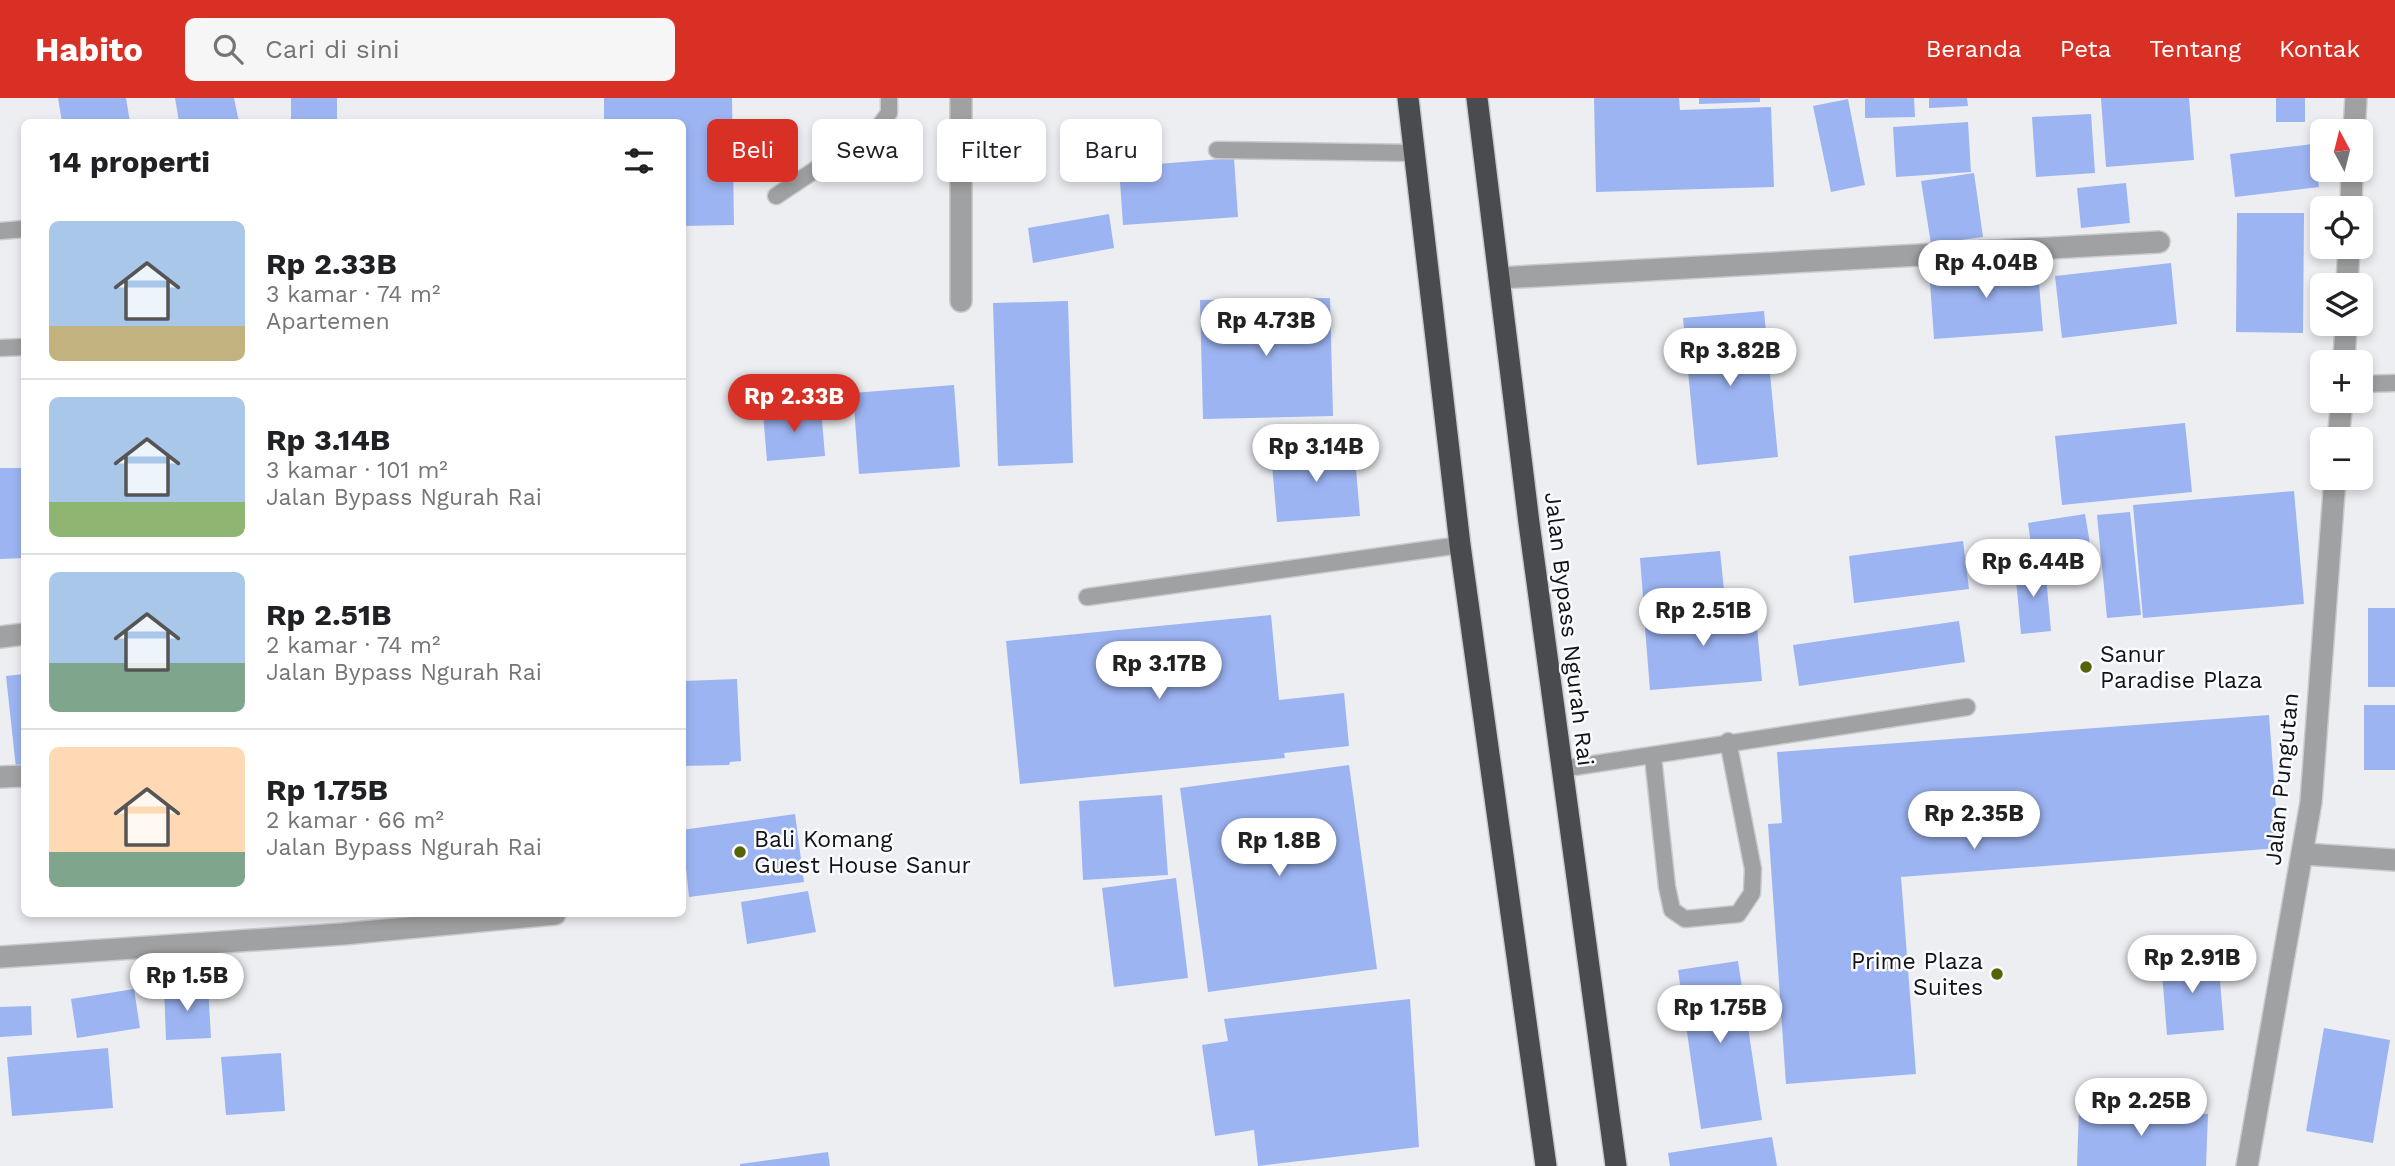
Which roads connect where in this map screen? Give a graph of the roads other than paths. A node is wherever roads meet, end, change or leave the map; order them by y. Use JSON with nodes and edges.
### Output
{"nodes":[{"id":1,"x":889,"y":98,"type":"edge"},
{"id":2,"x":961,"y":98,"type":"edge"},
{"id":3,"x":1408,"y":98,"type":"edge"},
{"id":4,"x":1477,"y":98,"type":"edge"},
{"id":5,"x":2356,"y":98,"type":"edge"},
{"id":6,"x":2355,"y":119,"type":"edge"},
{"id":7,"x":1217,"y":150,"type":"dead end"},
{"id":8,"x":1415,"y":153,"type":"junction"},
{"id":9,"x":776,"y":196,"type":"dead end"},
{"id":10,"x":21,"y":229,"type":"edge"},
{"id":11,"x":0,"y":230,"type":"edge"},
{"id":12,"x":2159,"y":242,"type":"dead end"},
{"id":13,"x":1499,"y":278,"type":"junction"},
{"id":14,"x":961,"y":301,"type":"dead end"},
{"id":15,"x":21,"y":347,"type":"edge"},
{"id":16,"x":0,"y":348,"type":"edge"},
{"id":17,"x":2395,"y":383,"type":"edge"},
{"id":18,"x":2373,"y":384,"type":"edge"},
{"id":19,"x":2334,"y":490,"type":"edge"},
{"id":20,"x":1460,"y":545,"type":"junction"},
{"id":21,"x":1087,"y":597,"type":"dead end"},
{"id":22,"x":21,"y":634,"type":"edge"},
{"id":23,"x":0,"y":637,"type":"edge"},
{"id":24,"x":1967,"y":707,"type":"dead end"},
{"id":25,"x":1728,"y":741,"type":"junction"},
{"id":26,"x":1653,"y":757,"type":"junction"},
{"id":27,"x":1561,"y":769,"type":"junction"},
{"id":28,"x":21,"y":776,"type":"edge"},
{"id":29,"x":0,"y":777,"type":"edge"},
{"id":30,"x":2304,"y":855,"type":"junction"},
{"id":31,"x":2395,"y":860,"type":"edge"},
{"id":32,"x":523,"y":917,"type":"edge"},
{"id":33,"x":0,"y":957,"type":"edge"},
{"id":34,"x":1546,"y":1166,"type":"edge"},
{"id":35,"x":1616,"y":1166,"type":"edge"},
{"id":36,"x":2246,"y":1166,"type":"edge"}],
"edges":[{"from":1,"to":9,"type":"lane"},
{"from":2,"to":14,"type":"street"},
{"from":3,"to":8,"type":"highway"},
{"from":4,"to":13,"type":"highway","name":"Jalan Bypass Ngurah Rai"},
{"from":5,"to":6,"type":"street"},
{"from":7,"to":8,"type":"lane"},
{"from":8,"to":20,"type":"highway"},
{"from":10,"to":11,"type":"lane"},
{"from":12,"to":13,"type":"street"},
{"from":13,"to":27,"type":"highway","name":"Jalan Bypass Ngurah Rai"},
{"from":15,"to":16,"type":"lane"},
{"from":17,"to":18,"type":"lane"},
{"from":19,"to":30,"type":"street","name":"Jalan Pungutan"},
{"from":20,"to":21,"type":"lane"},
{"from":20,"to":34,"type":"highway"},
{"from":22,"to":23,"type":"street"},
{"from":24,"to":25,"type":"lane"},
{"from":25,"to":26,"type":"lane"},
{"from":25,"to":26,"type":"lane"},
{"from":26,"to":27,"type":"lane"},
{"from":27,"to":35,"type":"highway","name":"Jalan Bypass Ngurah Rai"},
{"from":28,"to":29,"type":"street"},
{"from":30,"to":31,"type":"street"},
{"from":30,"to":36,"type":"street","name":"Jalan Pungutan"},
{"from":32,"to":33,"type":"street"}]}
